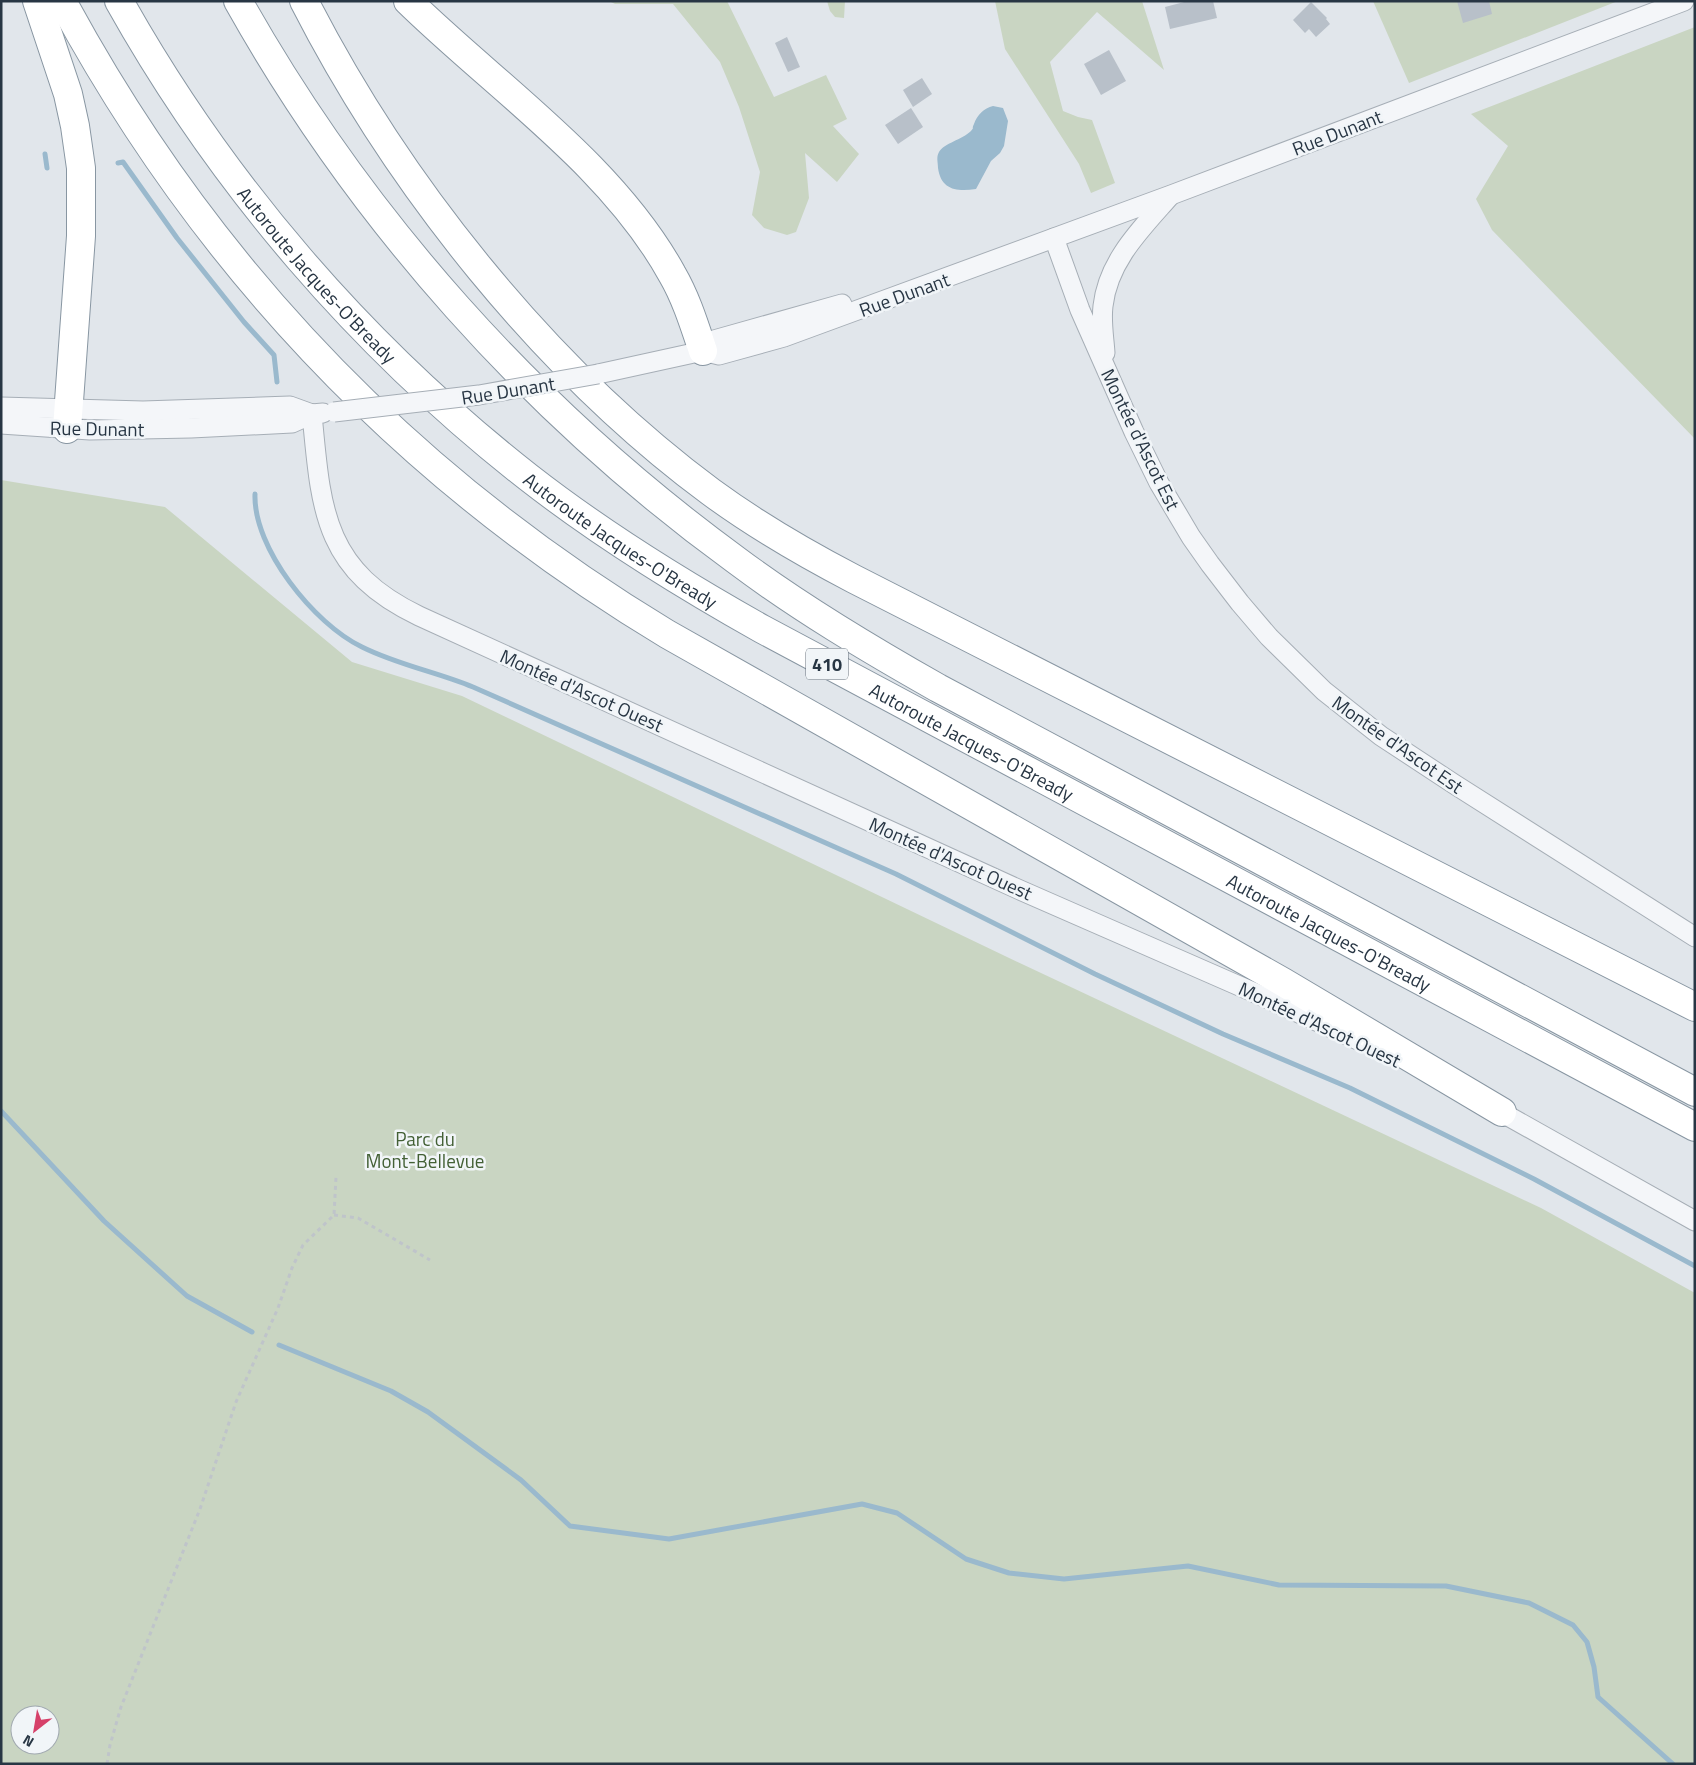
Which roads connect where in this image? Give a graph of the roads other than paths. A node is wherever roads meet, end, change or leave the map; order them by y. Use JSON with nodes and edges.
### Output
{"nodes":[{"id":1,"x":37,"y":1,"type":"edge"},
{"id":2,"x":62,"y":1,"type":"edge"},
{"id":3,"x":119,"y":1,"type":"edge"},
{"id":4,"x":238,"y":1,"type":"edge"},
{"id":5,"x":304,"y":1,"type":"edge"},
{"id":6,"x":408,"y":1,"type":"edge"},
{"id":7,"x":1684,"y":1,"type":"edge"},
{"id":8,"x":1171,"y":195,"type":"junction"},
{"id":9,"x":1054,"y":238,"type":"junction"},
{"id":10,"x":702,"y":351,"type":"junction"},
{"id":11,"x":1109,"y":374,"type":"junction"},
{"id":12,"x":1,"y":407,"type":"edge"},
{"id":13,"x":312,"y":414,"type":"junction"},
{"id":14,"x":68,"y":419,"type":"junction"},
{"id":15,"x":1,"y":424,"type":"edge"},
{"id":16,"x":1695,"y":937,"type":"edge"},
{"id":17,"x":1695,"y":1007,"type":"edge"},
{"id":18,"x":1695,"y":1092,"type":"edge"},
{"id":19,"x":1502,"y":1112,"type":"junction"},
{"id":20,"x":1695,"y":1127,"type":"edge"},
{"id":21,"x":1695,"y":1221,"type":"edge"}],
"edges":[{"from":1,"to":14,"type":"highway"},
{"from":2,"to":19,"type":"highway"},
{"from":3,"to":20,"type":"highway","name":"Autoroute Jacques-O'Bready","number":"410"},
{"from":4,"to":18,"type":"highway","name":"Autoroute Jacques-O'Bready","number":"410"},
{"from":5,"to":17,"type":"highway"},
{"from":6,"to":10,"type":"highway"},
{"from":7,"to":8,"type":"street","name":"Rue Dunant"},
{"from":8,"to":9,"type":"street","name":"Rue Dunant"},
{"from":8,"to":11,"type":"street"},
{"from":9,"to":10,"type":"street","name":"Rue Dunant"},
{"from":9,"to":11,"type":"street","name":"Montée d'Ascot Est"},
{"from":10,"to":13,"type":"street","name":"Rue Dunant","bridge":true},
{"from":11,"to":16,"type":"street","name":"Montée d'Ascot Est"},
{"from":12,"to":14,"type":"street","name":"Rue Dunant"},
{"from":13,"to":14,"type":"street","name":"Rue Dunant"},
{"from":13,"to":19,"type":"street","name":"Montée d'Ascot Ouest"},
{"from":14,"to":15,"type":"street","name":"Rue Dunant"},
{"from":19,"to":21,"type":"street","name":"Montée d'Ascot Ouest"}]}
